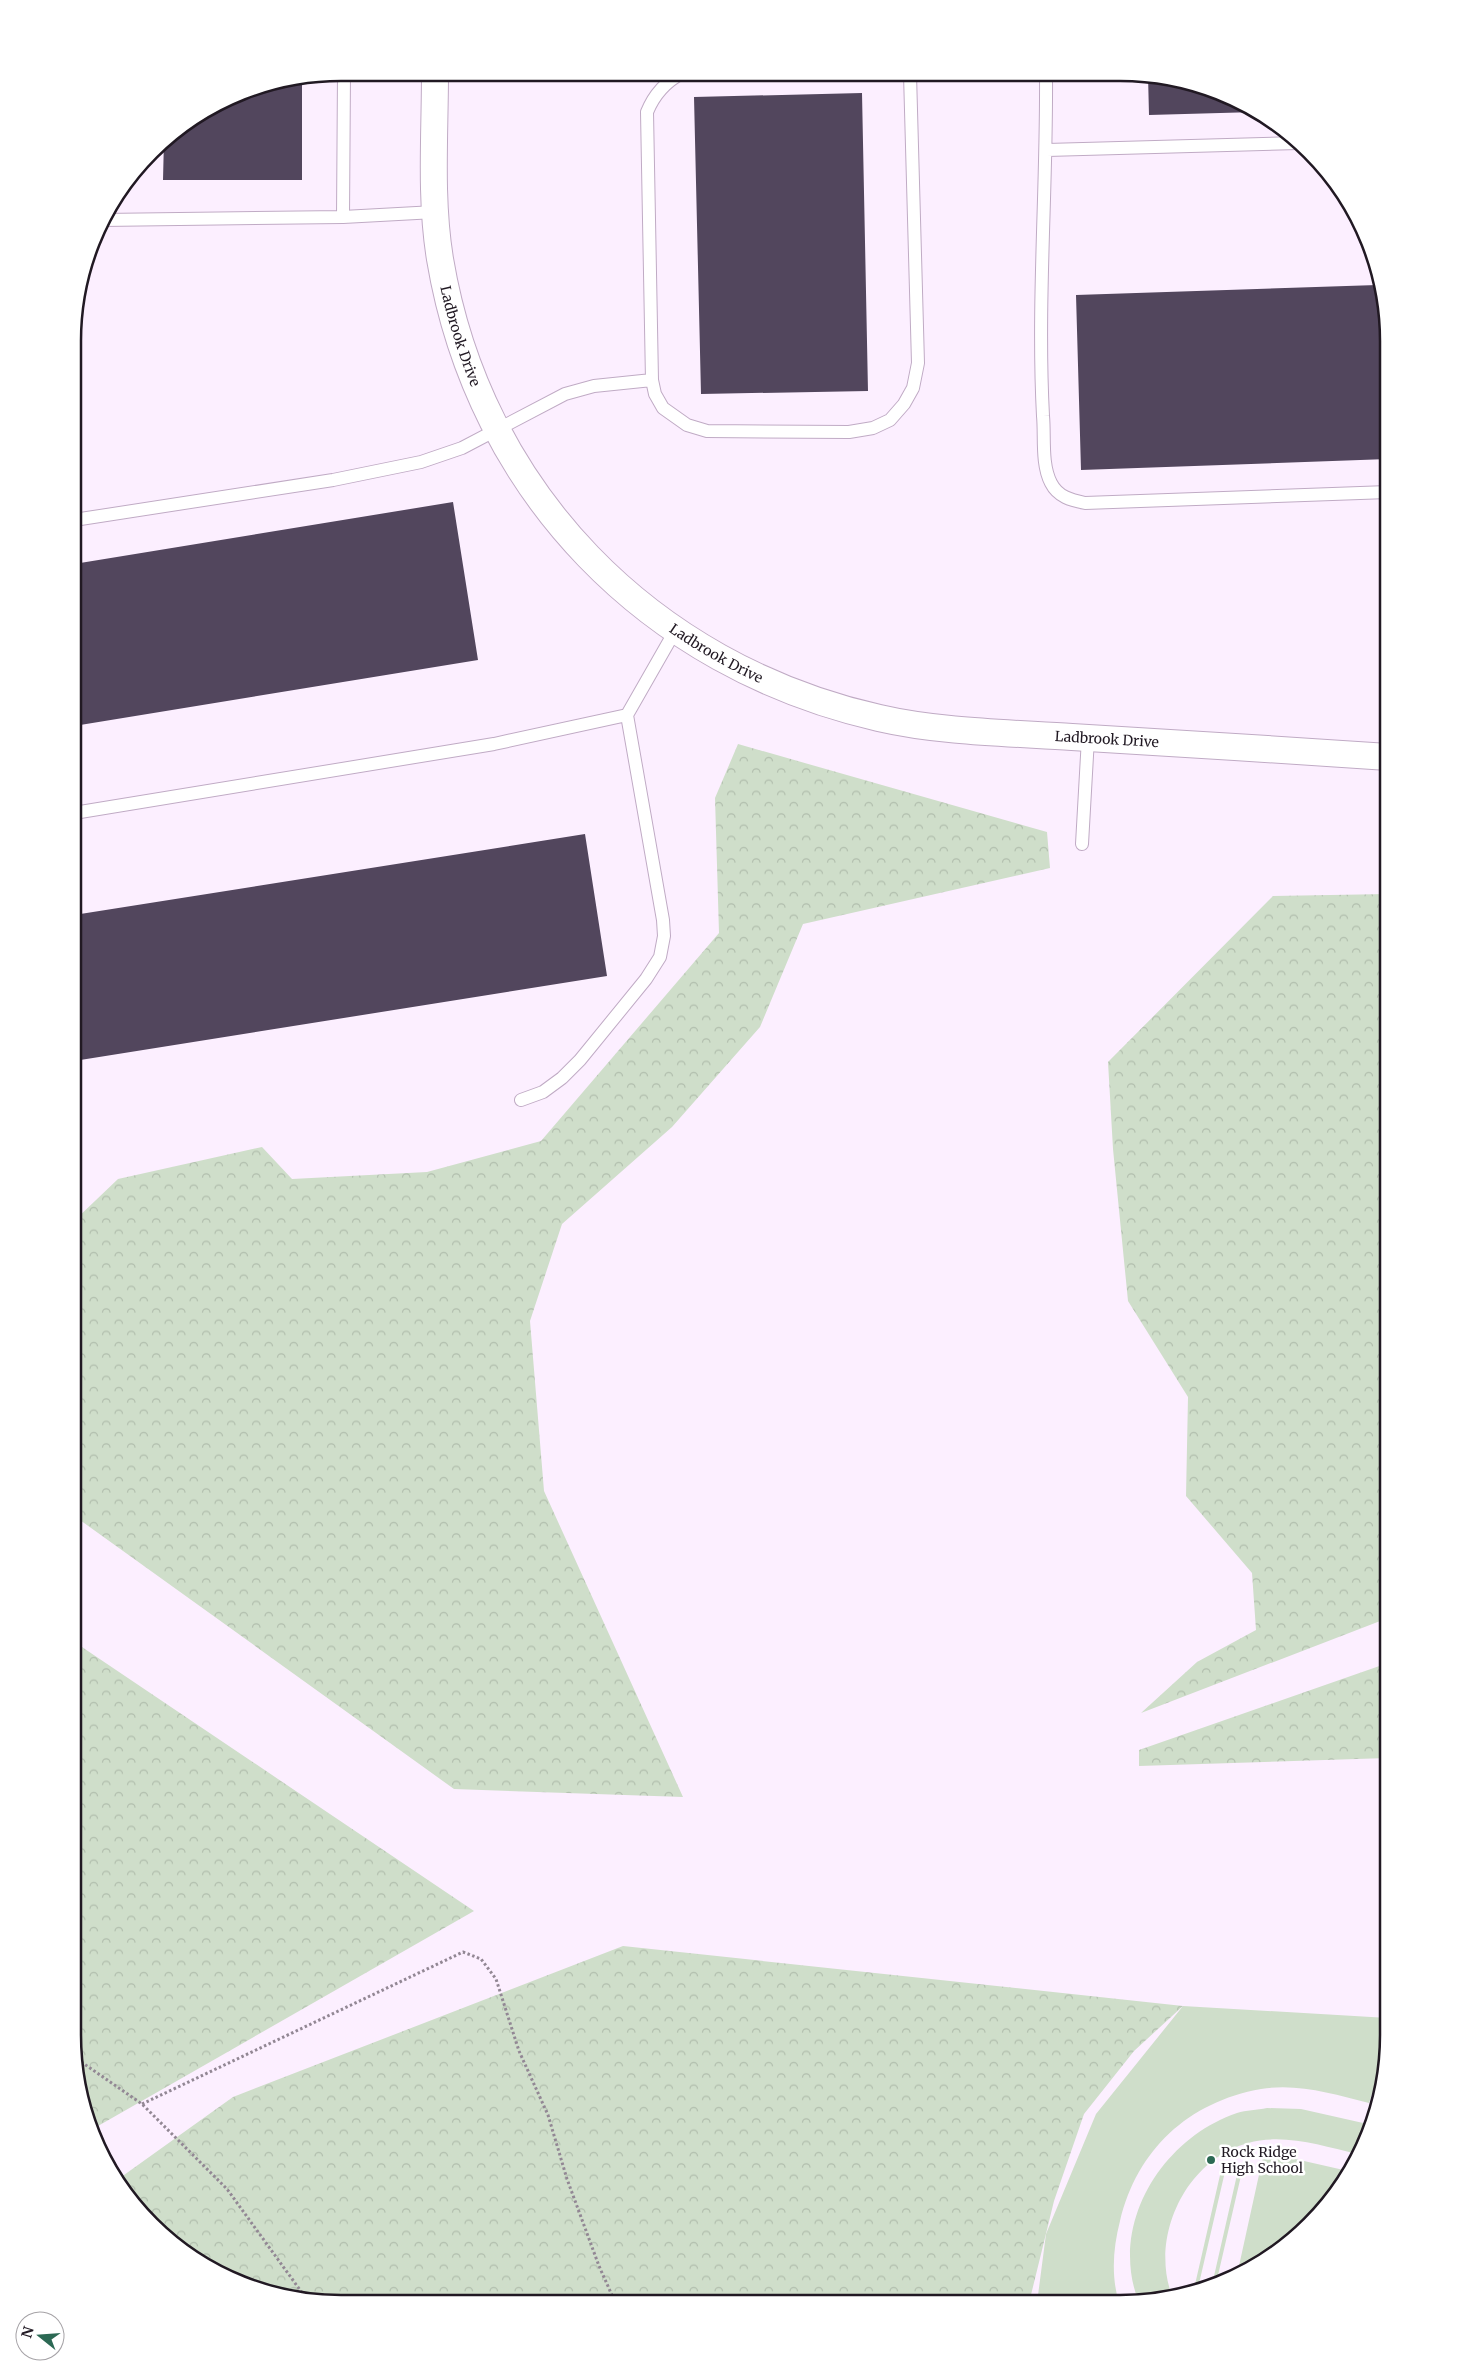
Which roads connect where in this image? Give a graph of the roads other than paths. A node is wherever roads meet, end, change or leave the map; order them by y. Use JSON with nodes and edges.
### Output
{"nodes":[{"id":1,"x":344,"y":81,"type":"edge"},
{"id":2,"x":435,"y":81,"type":"edge"},
{"id":3,"x":671,"y":81,"type":"edge"},
{"id":4,"x":910,"y":81,"type":"edge"},
{"id":5,"x":1046,"y":81,"type":"edge"},
{"id":6,"x":1288,"y":143,"type":"edge"},
{"id":7,"x":1047,"y":150,"type":"junction"},
{"id":8,"x":435,"y":212,"type":"junction"},
{"id":9,"x":344,"y":217,"type":"junction"},
{"id":10,"x":111,"y":220,"type":"edge"},
{"id":11,"x":652,"y":380,"type":"junction"},
{"id":12,"x":496,"y":430,"type":"junction"},
{"id":13,"x":1380,"y":492,"type":"edge"},
{"id":14,"x":81,"y":519,"type":"edge"},
{"id":15,"x":674,"y":630,"type":"junction"},
{"id":16,"x":627,"y":715,"type":"junction"},
{"id":17,"x":1088,"y":738,"type":"junction"},
{"id":18,"x":1380,"y":756,"type":"edge"},
{"id":19,"x":81,"y":812,"type":"edge"},
{"id":20,"x":1082,"y":844,"type":"dead end"},
{"id":21,"x":520,"y":1100,"type":"dead end"}],
"edges":[{"from":1,"to":9,"type":"lane"},
{"from":2,"to":8,"type":"street","name":"Ladbrook Drive"},
{"from":3,"to":11,"type":"lane"},
{"from":4,"to":11,"type":"lane"},
{"from":5,"to":7,"type":"lane"},
{"from":6,"to":7,"type":"lane"},
{"from":7,"to":13,"type":"lane"},
{"from":8,"to":9,"type":"lane"},
{"from":8,"to":12,"type":"street","name":"Ladbrook Drive"},
{"from":9,"to":10,"type":"lane"},
{"from":11,"to":12,"type":"lane"},
{"from":12,"to":14,"type":"lane"},
{"from":12,"to":15,"type":"street","name":"Ladbrook Drive"},
{"from":15,"to":16,"type":"lane"},
{"from":15,"to":17,"type":"street","name":"Ladbrook Drive"},
{"from":16,"to":19,"type":"lane"},
{"from":16,"to":21,"type":"lane"},
{"from":17,"to":18,"type":"street","name":"Ladbrook Drive"},
{"from":17,"to":20,"type":"lane"}]}
